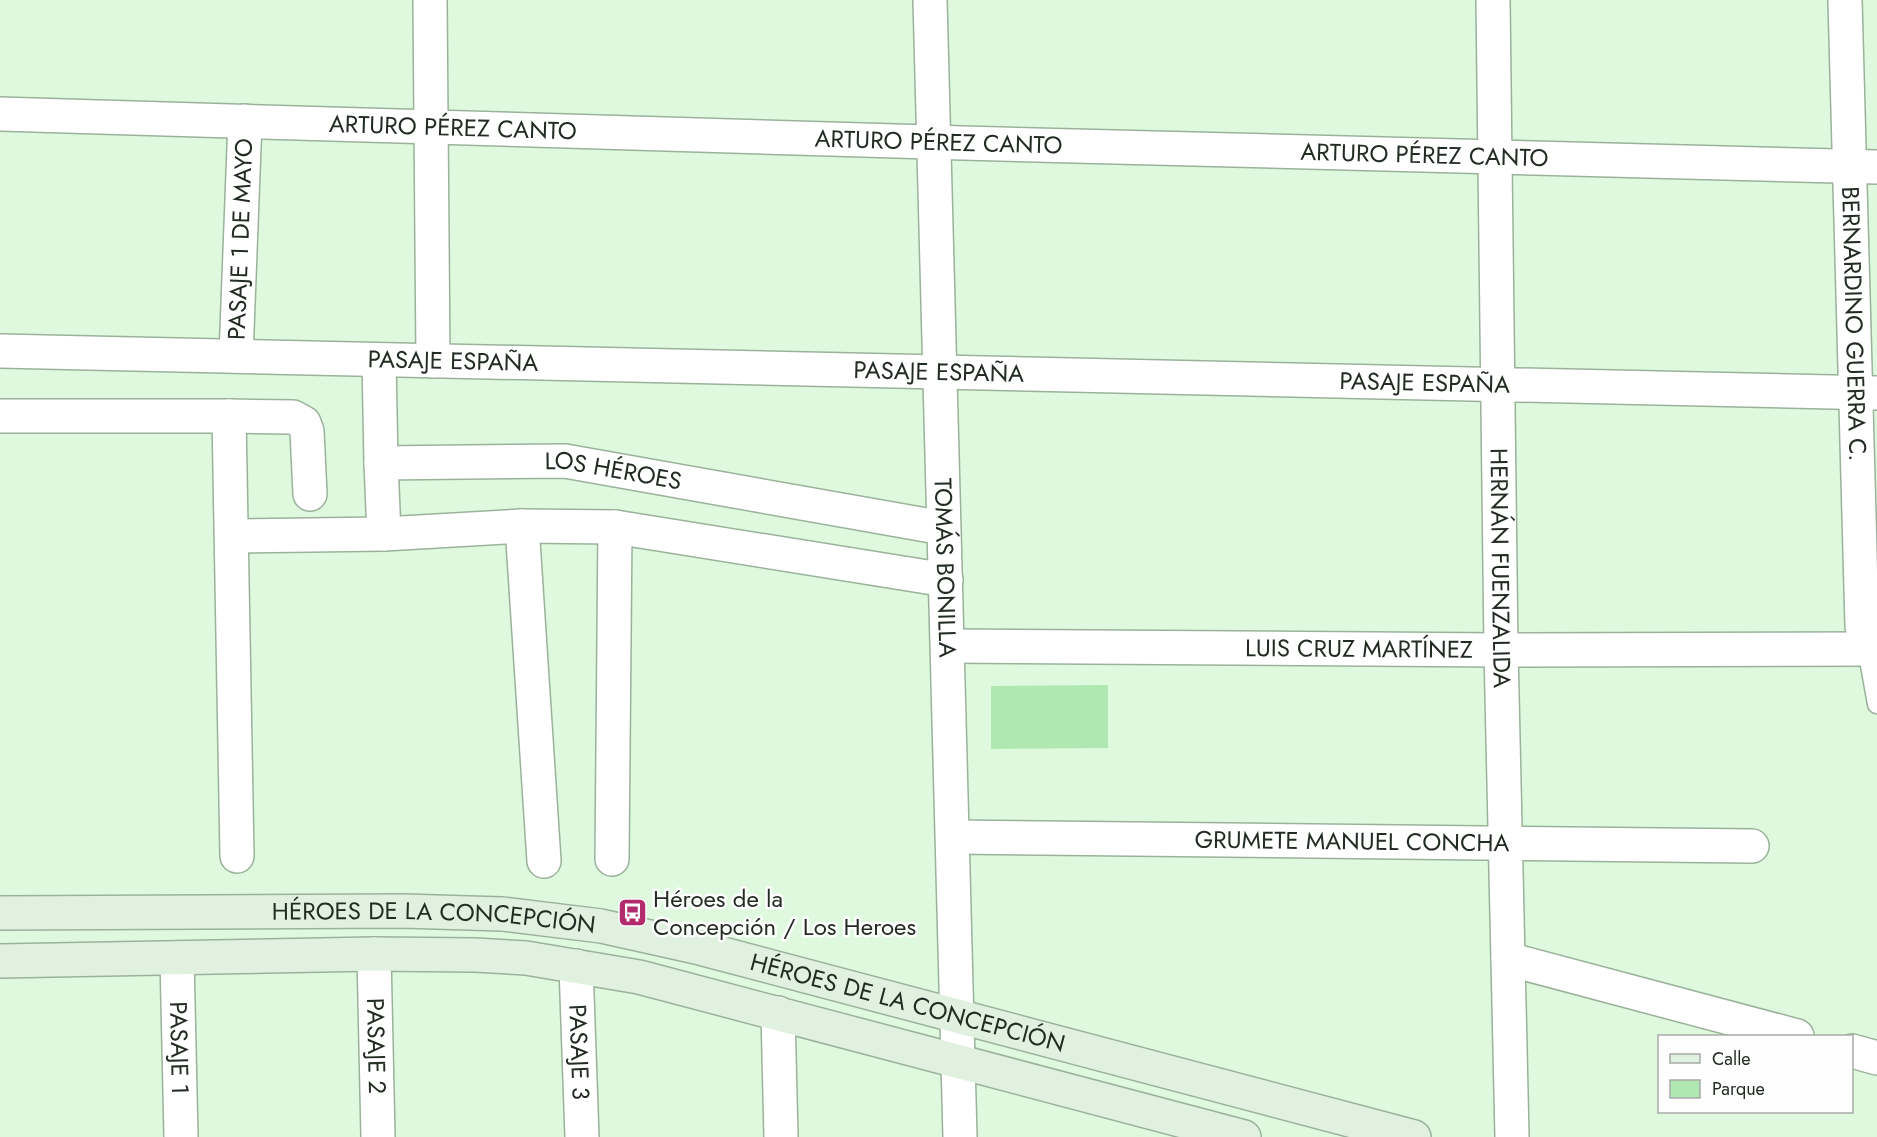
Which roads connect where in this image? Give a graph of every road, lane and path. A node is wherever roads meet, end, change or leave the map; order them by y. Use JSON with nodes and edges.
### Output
{"nodes":[{"id":1,"x":430,"y":0,"type":"edge"},
{"id":2,"x":930,"y":0,"type":"edge"},
{"id":3,"x":1493,"y":0,"type":"edge"},
{"id":4,"x":1845,"y":0,"type":"edge"},
{"id":5,"x":0,"y":114,"type":"edge"},
{"id":6,"x":245,"y":121,"type":"junction"},
{"id":7,"x":431,"y":127,"type":"junction"},
{"id":8,"x":934,"y":142,"type":"junction"},
{"id":9,"x":1495,"y":157,"type":"junction"},
{"id":10,"x":1863,"y":167,"type":"edge"},
{"id":11,"x":0,"y":351,"type":"edge"},
{"id":12,"x":236,"y":356,"type":"junction"},
{"id":13,"x":379,"y":360,"type":"junction"},
{"id":14,"x":434,"y":361,"type":"junction"},
{"id":15,"x":940,"y":372,"type":"junction"},
{"id":16,"x":1498,"y":384,"type":"junction"},
{"id":17,"x":1866,"y":392,"type":"edge"},
{"id":18,"x":0,"y":416,"type":"edge"},
{"id":19,"x":229,"y":416,"type":"junction"},
{"id":20,"x":381,"y":463,"type":"junction"},
{"id":21,"x":310,"y":494,"type":"dead end"},
{"id":22,"x":522,"y":526,"type":"junction"},
{"id":23,"x":615,"y":527,"type":"junction"},
{"id":24,"x":943,"y":528,"type":"junction"},
{"id":25,"x":384,"y":534,"type":"junction"},
{"id":26,"x":232,"y":536,"type":"junction"},
{"id":27,"x":946,"y":580,"type":"junction"},
{"id":28,"x":948,"y":646,"type":"junction"},
{"id":29,"x":1872,"y":649,"type":"edge"},
{"id":30,"x":1501,"y":650,"type":"junction"},
{"id":31,"x":1877,"y":704,"type":"edge"},
{"id":32,"x":953,"y":837,"type":"junction"},
{"id":33,"x":1506,"y":843,"type":"junction"},
{"id":34,"x":1752,"y":846,"type":"dead end"},
{"id":35,"x":237,"y":855,"type":"dead end"},
{"id":36,"x":612,"y":859,"type":"dead end"},
{"id":37,"x":544,"y":861,"type":"dead end"},
{"id":38,"x":0,"y":913,"type":"edge"},
{"id":39,"x":374,"y":954,"type":"junction"},
{"id":40,"x":177,"y":958,"type":"junction"},
{"id":41,"x":1508,"y":959,"type":"junction"},
{"id":42,"x":0,"y":961,"type":"edge"},
{"id":43,"x":576,"y":966,"type":"junction"},
{"id":44,"x":778,"y":1013,"type":"junction"},
{"id":45,"x":957,"y":1016,"type":"junction"},
{"id":46,"x":1793,"y":1035,"type":"edge"},
{"id":47,"x":1853,"y":1052,"type":"edge"},
{"id":48,"x":1877,"y":1058,"type":"edge"},
{"id":49,"x":959,"y":1061,"type":"junction"},
{"id":50,"x":181,"y":1137,"type":"edge"},
{"id":51,"x":378,"y":1137,"type":"edge"},
{"id":52,"x":582,"y":1137,"type":"edge"},
{"id":53,"x":781,"y":1137,"type":"edge"},
{"id":54,"x":960,"y":1137,"type":"edge"},
{"id":55,"x":1244,"y":1137,"type":"edge"},
{"id":56,"x":1414,"y":1137,"type":"edge"},
{"id":57,"x":1512,"y":1137,"type":"edge"}],
"edges":[{"from":1,"to":7,"type":"street"},
{"from":2,"to":8,"type":"street","name":"TOMÁS BONILLA"},
{"from":3,"to":9,"type":"street","name":"HERNÁN FUENZALIDA"},
{"from":4,"to":10,"type":"street","name":"BERNARDINO GUERRA C."},
{"from":5,"to":6,"type":"street","name":"ARTURO PÉREZ CANTO"},
{"from":6,"to":7,"type":"street","name":"ARTURO PÉREZ CANTO"},
{"from":6,"to":12,"type":"street","name":"PASAJE 1 DE MAYO"},
{"from":7,"to":8,"type":"street","name":"ARTURO PÉREZ CANTO"},
{"from":7,"to":14,"type":"street"},
{"from":8,"to":9,"type":"street","name":"ARTURO PÉREZ CANTO"},
{"from":8,"to":15,"type":"street","name":"TOMÁS BONILLA"},
{"from":9,"to":10,"type":"street","name":"ARTURO PÉREZ CANTO"},
{"from":9,"to":16,"type":"street","name":"HERNÁN FUENZALIDA"},
{"from":10,"to":17,"type":"street","name":"BERNARDINO GUERRA C."},
{"from":11,"to":12,"type":"street","name":"PASAJE ESPAÑA"},
{"from":12,"to":13,"type":"street","name":"PASAJE ESPAÑA"},
{"from":13,"to":14,"type":"street","name":"PASAJE ESPAÑA"},
{"from":13,"to":20,"type":"street"},
{"from":14,"to":15,"type":"street","name":"PASAJE ESPAÑA"},
{"from":15,"to":16,"type":"street","name":"PASAJE ESPAÑA"},
{"from":15,"to":24,"type":"street","name":"TOMÁS BONILLA"},
{"from":16,"to":17,"type":"street","name":"PASAJE ESPAÑA"},
{"from":16,"to":30,"type":"street","name":"HERNÁN FUENZALIDA"},
{"from":17,"to":29,"type":"street","name":"BERNARDINO GUERRA C."},
{"from":18,"to":19,"type":"street"},
{"from":19,"to":21,"type":"street"},
{"from":19,"to":26,"type":"street"},
{"from":20,"to":24,"type":"street","name":"LOS HÉROES"},
{"from":20,"to":25,"type":"street"},
{"from":22,"to":23,"type":"street"},
{"from":22,"to":25,"type":"street"},
{"from":22,"to":37,"type":"street"},
{"from":23,"to":27,"type":"street"},
{"from":23,"to":36,"type":"street"},
{"from":24,"to":27,"type":"street","name":"TOMÁS BONILLA"},
{"from":25,"to":26,"type":"street"},
{"from":26,"to":35,"type":"street"},
{"from":27,"to":28,"type":"street","name":"TOMÁS BONILLA"},
{"from":28,"to":30,"type":"street","name":"LUIS CRUZ MARTÍNEZ"},
{"from":28,"to":32,"type":"street","name":"TOMÁS BONILLA"},
{"from":29,"to":30,"type":"street","name":"LUIS CRUZ MARTÍNEZ"},
{"from":29,"to":31,"type":"lane"},
{"from":30,"to":33,"type":"street","name":"HERNÁN FUENZALIDA"},
{"from":32,"to":33,"type":"street","name":"GRUMETE MANUEL CONCHA"},
{"from":32,"to":45,"type":"street","name":"TOMÁS BONILLA"},
{"from":33,"to":34,"type":"street","name":"GRUMETE MANUEL CONCHA"},
{"from":33,"to":41,"type":"street","name":"HERNÁN FUENZALIDA"},
{"from":38,"to":45,"type":"main road","name":"HÉROES DE LA CONCEPCIÓN"},
{"from":39,"to":40,"type":"main road","name":"HÉROES DE LA CONCEPCIÓN"},
{"from":39,"to":43,"type":"main road","name":"HÉROES DE LA CONCEPCIÓN"},
{"from":39,"to":51,"type":"street","name":"PASAJE 2"},
{"from":40,"to":42,"type":"main road","name":"HÉROES DE LA CONCEPCIÓN"},
{"from":40,"to":50,"type":"street","name":"PASAJE 1"},
{"from":41,"to":46,"type":"street"},
{"from":41,"to":57,"type":"street","name":"HERNÁN FUENZALIDA"},
{"from":43,"to":44,"type":"main road","name":"HÉROES DE LA CONCEPCIÓN"},
{"from":43,"to":52,"type":"street","name":"PASAJE 3"},
{"from":44,"to":49,"type":"main road","name":"HÉROES DE LA CONCEPCIÓN"},
{"from":44,"to":53,"type":"street"},
{"from":45,"to":49,"type":"street","name":"TOMÁS BONILLA"},
{"from":45,"to":56,"type":"main road","name":"HÉROES DE LA CONCEPCIÓN"},
{"from":47,"to":48,"type":"street"},
{"from":49,"to":54,"type":"street","name":"TOMÁS BONILLA"},
{"from":49,"to":55,"type":"main road","name":"HÉROES DE LA CONCEPCIÓN"}]}
